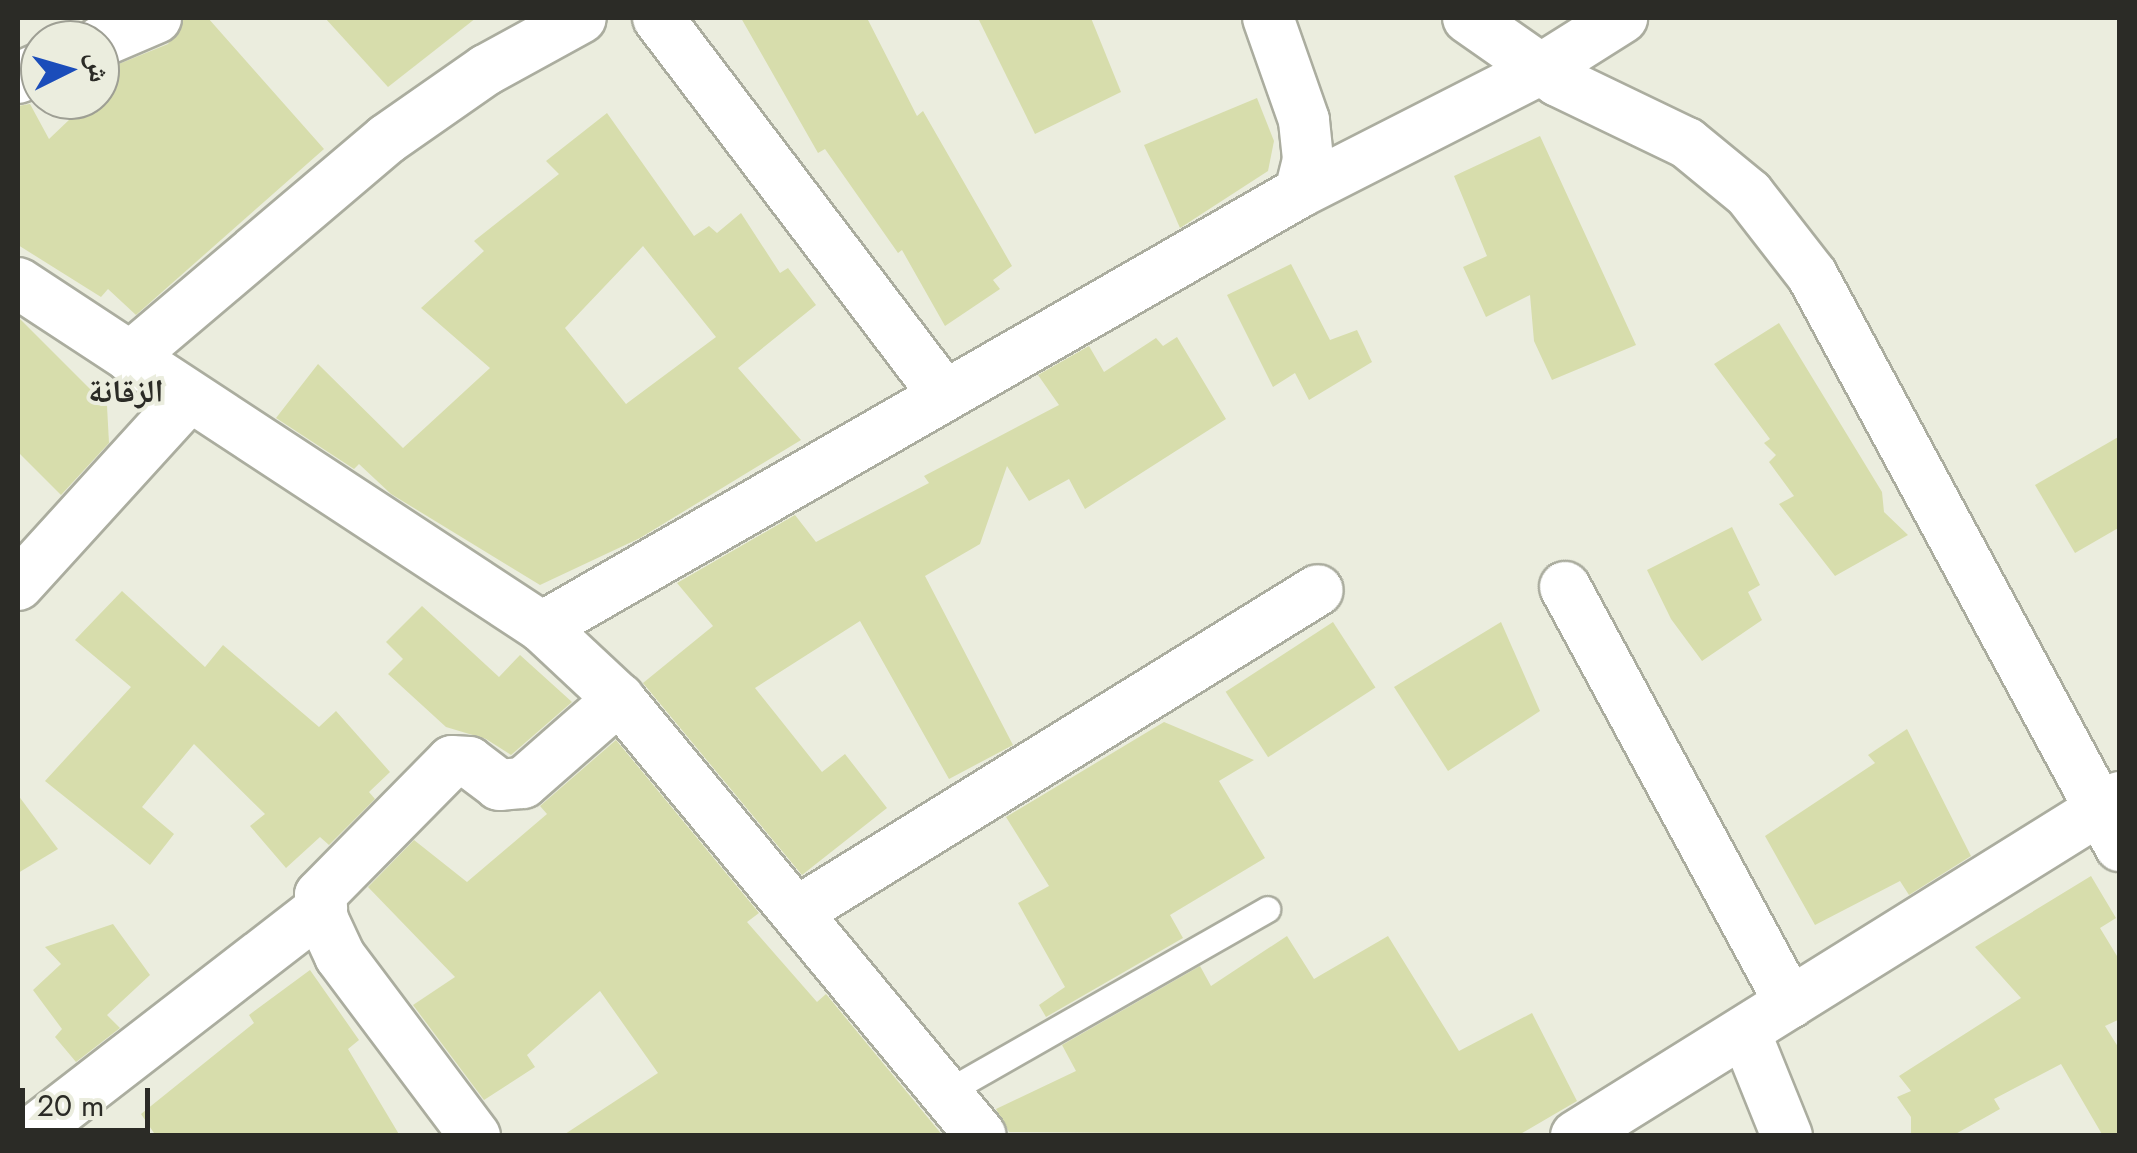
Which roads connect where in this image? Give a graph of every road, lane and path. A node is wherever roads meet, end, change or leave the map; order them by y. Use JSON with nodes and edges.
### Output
{"nodes":[{"id":1,"x":156,"y":18,"type":"edge"},
{"id":2,"x":581,"y":18,"type":"edge"},
{"id":3,"x":658,"y":18,"type":"edge"},
{"id":4,"x":1268,"y":18,"type":"edge"},
{"id":5,"x":1468,"y":18,"type":"edge"},
{"id":6,"x":1622,"y":18,"type":"edge"},
{"id":7,"x":120,"y":33,"type":"edge"},
{"id":8,"x":1541,"y":69,"type":"junction"},
{"id":9,"x":1300,"y":192,"type":"junction"},
{"id":10,"x":21,"y":290,"type":"edge"},
{"id":11,"x":130,"y":358,"type":"junction"},
{"id":12,"x":944,"y":395,"type":"junction"},
{"id":13,"x":187,"y":399,"type":"junction"},
{"id":14,"x":18,"y":585,"type":"edge"},
{"id":15,"x":1565,"y":587,"type":"dead end"},
{"id":16,"x":1318,"y":590,"type":"dead end"},
{"id":17,"x":542,"y":627,"type":"junction"},
{"id":18,"x":619,"y":699,"type":"junction"},
{"id":19,"x":2112,"y":817,"type":"edge"},
{"id":20,"x":322,"y":908,"type":"junction"},
{"id":21,"x":1267,"y":909,"type":"dead end"},
{"id":22,"x":797,"y":912,"type":"junction"},
{"id":23,"x":1790,"y":1004,"type":"junction"},
{"id":24,"x":1745,"y":1032,"type":"junction"},
{"id":25,"x":945,"y":1094,"type":"junction"},
{"id":26,"x":26,"y":1136,"type":"edge"},
{"id":27,"x":476,"y":1136,"type":"edge"},
{"id":28,"x":981,"y":1136,"type":"edge"},
{"id":29,"x":1576,"y":1136,"type":"edge"},
{"id":30,"x":1788,"y":1136,"type":"edge"}],
"edges":[{"from":1,"to":7,"type":"street"},
{"from":2,"to":11,"type":"street"},
{"from":3,"to":12,"type":"street"},
{"from":4,"to":9,"type":"street"},
{"from":5,"to":8,"type":"street"},
{"from":6,"to":8,"type":"street"},
{"from":8,"to":9,"type":"street"},
{"from":8,"to":19,"type":"street"},
{"from":9,"to":12,"type":"street"},
{"from":10,"to":11,"type":"street"},
{"from":11,"to":13,"type":"street"},
{"from":12,"to":17,"type":"street"},
{"from":13,"to":14,"type":"street"},
{"from":13,"to":17,"type":"street"},
{"from":15,"to":23,"type":"street"},
{"from":16,"to":22,"type":"street"},
{"from":17,"to":18,"type":"street"},
{"from":18,"to":20,"type":"street"},
{"from":18,"to":22,"type":"street"},
{"from":19,"to":23,"type":"street"},
{"from":20,"to":26,"type":"street"},
{"from":20,"to":27,"type":"street"},
{"from":21,"to":25,"type":"lane"},
{"from":22,"to":25,"type":"street"},
{"from":23,"to":24,"type":"street"},
{"from":24,"to":29,"type":"street"},
{"from":24,"to":30,"type":"street"},
{"from":25,"to":28,"type":"street"}]}
